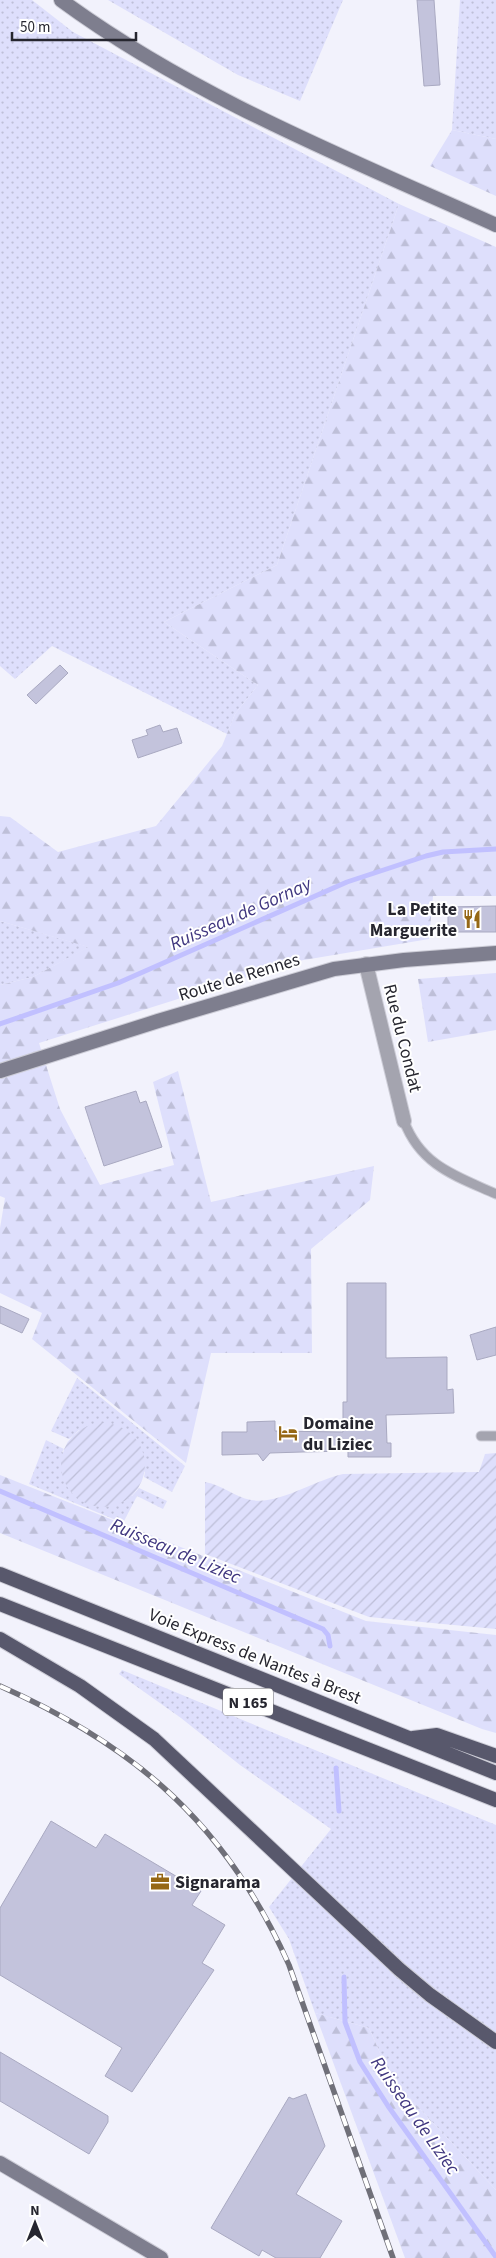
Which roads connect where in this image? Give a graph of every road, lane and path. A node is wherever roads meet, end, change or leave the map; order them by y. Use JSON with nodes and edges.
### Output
{"nodes":[{"id":1,"x":61,"y":0,"type":"edge"},
{"id":2,"x":496,"y":225,"type":"edge"},
{"id":3,"x":496,"y":953,"type":"edge"},
{"id":4,"x":366,"y":964,"type":"junction"},
{"id":5,"x":0,"y":1071,"type":"edge"},
{"id":6,"x":404,"y":1121,"type":"joint"},
{"id":7,"x":496,"y":1194,"type":"edge"},
{"id":8,"x":481,"y":1436,"type":"dead end"},
{"id":9,"x":496,"y":1436,"type":"edge"},
{"id":10,"x":0,"y":1574,"type":"edge"},
{"id":11,"x":0,"y":1604,"type":"edge"},
{"id":12,"x":0,"y":1639,"type":"edge"},
{"id":13,"x":410,"y":1738,"type":"junction"},
{"id":14,"x":496,"y":1756,"type":"edge"},
{"id":15,"x":496,"y":1772,"type":"edge"},
{"id":16,"x":496,"y":1800,"type":"edge"},
{"id":17,"x":496,"y":2042,"type":"edge"},
{"id":18,"x":0,"y":2163,"type":"edge"},
{"id":19,"x":161,"y":2258,"type":"edge"}],
"edges":[{"from":1,"to":2,"type":"main road"},
{"from":3,"to":4,"type":"main road","name":"Route de Rennes"},
{"from":4,"to":5,"type":"main road","name":"Route de Rennes"},
{"from":4,"to":6,"type":"street","name":"Rue du Condat"},
{"from":6,"to":7,"type":"lane"},
{"from":8,"to":9,"type":"lane"},
{"from":10,"to":13,"type":"highway","name":"Voie Express de Nantes à Brest","number":"N 165"},
{"from":11,"to":16,"type":"highway","number":"N 165"},
{"from":12,"to":17,"type":"highway"},
{"from":13,"to":14,"type":"highway"},
{"from":13,"to":15,"type":"highway","name":"Voie Express de Nantes à Brest","number":"N 165"},
{"from":18,"to":19,"type":"main road"}]}
